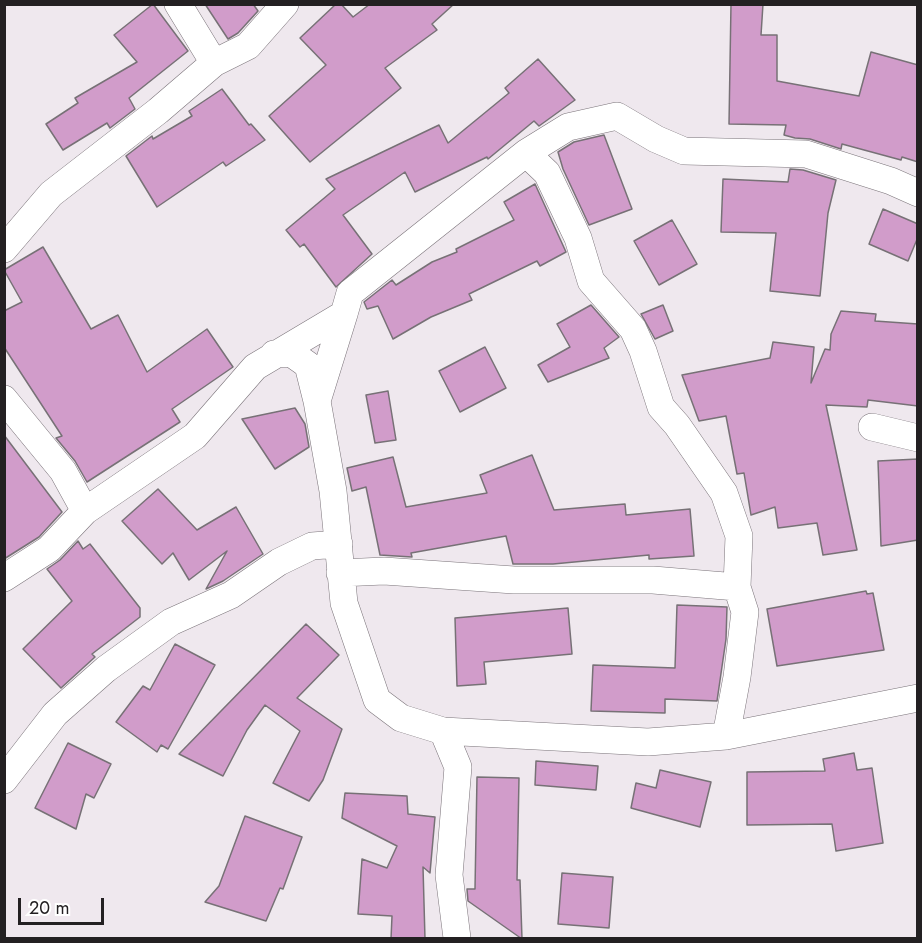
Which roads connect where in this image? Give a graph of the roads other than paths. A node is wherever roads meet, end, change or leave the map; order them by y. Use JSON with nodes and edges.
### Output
{"nodes":[{"id":1,"x":178,"y":4,"type":"edge"},
{"id":2,"x":285,"y":4,"type":"edge"},
{"id":3,"x":214,"y":63,"type":"junction"},
{"id":4,"x":526,"y":153,"type":"junction"},
{"id":5,"x":918,"y":193,"type":"edge"},
{"id":6,"x":4,"y":249,"type":"edge"},
{"id":7,"x":344,"y":314,"type":"junction"},
{"id":8,"x":274,"y":354,"type":"junction"},
{"id":9,"x":4,"y":399,"type":"edge"},
{"id":10,"x":317,"y":401,"type":"junction"},
{"id":11,"x":872,"y":427,"type":"dead end"},
{"id":12,"x":918,"y":438,"type":"edge"},
{"id":13,"x":85,"y":511,"type":"junction"},
{"id":14,"x":339,"y":544,"type":"junction"},
{"id":15,"x":340,"y":573,"type":"junction"},
{"id":16,"x":4,"y":578,"type":"edge"},
{"id":17,"x":738,"y":587,"type":"junction"},
{"id":18,"x":918,"y":698,"type":"edge"},
{"id":19,"x":443,"y":730,"type":"junction"},
{"id":20,"x":726,"y":736,"type":"junction"},
{"id":21,"x":4,"y":780,"type":"edge"},
{"id":22,"x":457,"y":939,"type":"edge"}],
"edges":[{"from":1,"to":3,"type":"street"},
{"from":2,"to":3,"type":"street"},
{"from":3,"to":6,"type":"street"},
{"from":4,"to":5,"type":"street"},
{"from":4,"to":7,"type":"street"},
{"from":4,"to":17,"type":"street"},
{"from":7,"to":8,"type":"street"},
{"from":7,"to":10,"type":"street"},
{"from":8,"to":10,"type":"street"},
{"from":8,"to":13,"type":"street"},
{"from":9,"to":13,"type":"street"},
{"from":10,"to":14,"type":"street"},
{"from":11,"to":12,"type":"street"},
{"from":13,"to":16,"type":"street"},
{"from":14,"to":15,"type":"street"},
{"from":14,"to":21,"type":"street"},
{"from":15,"to":17,"type":"street"},
{"from":15,"to":19,"type":"street"},
{"from":17,"to":20,"type":"street"},
{"from":18,"to":20,"type":"street"},
{"from":19,"to":20,"type":"street"},
{"from":19,"to":22,"type":"street"}]}
